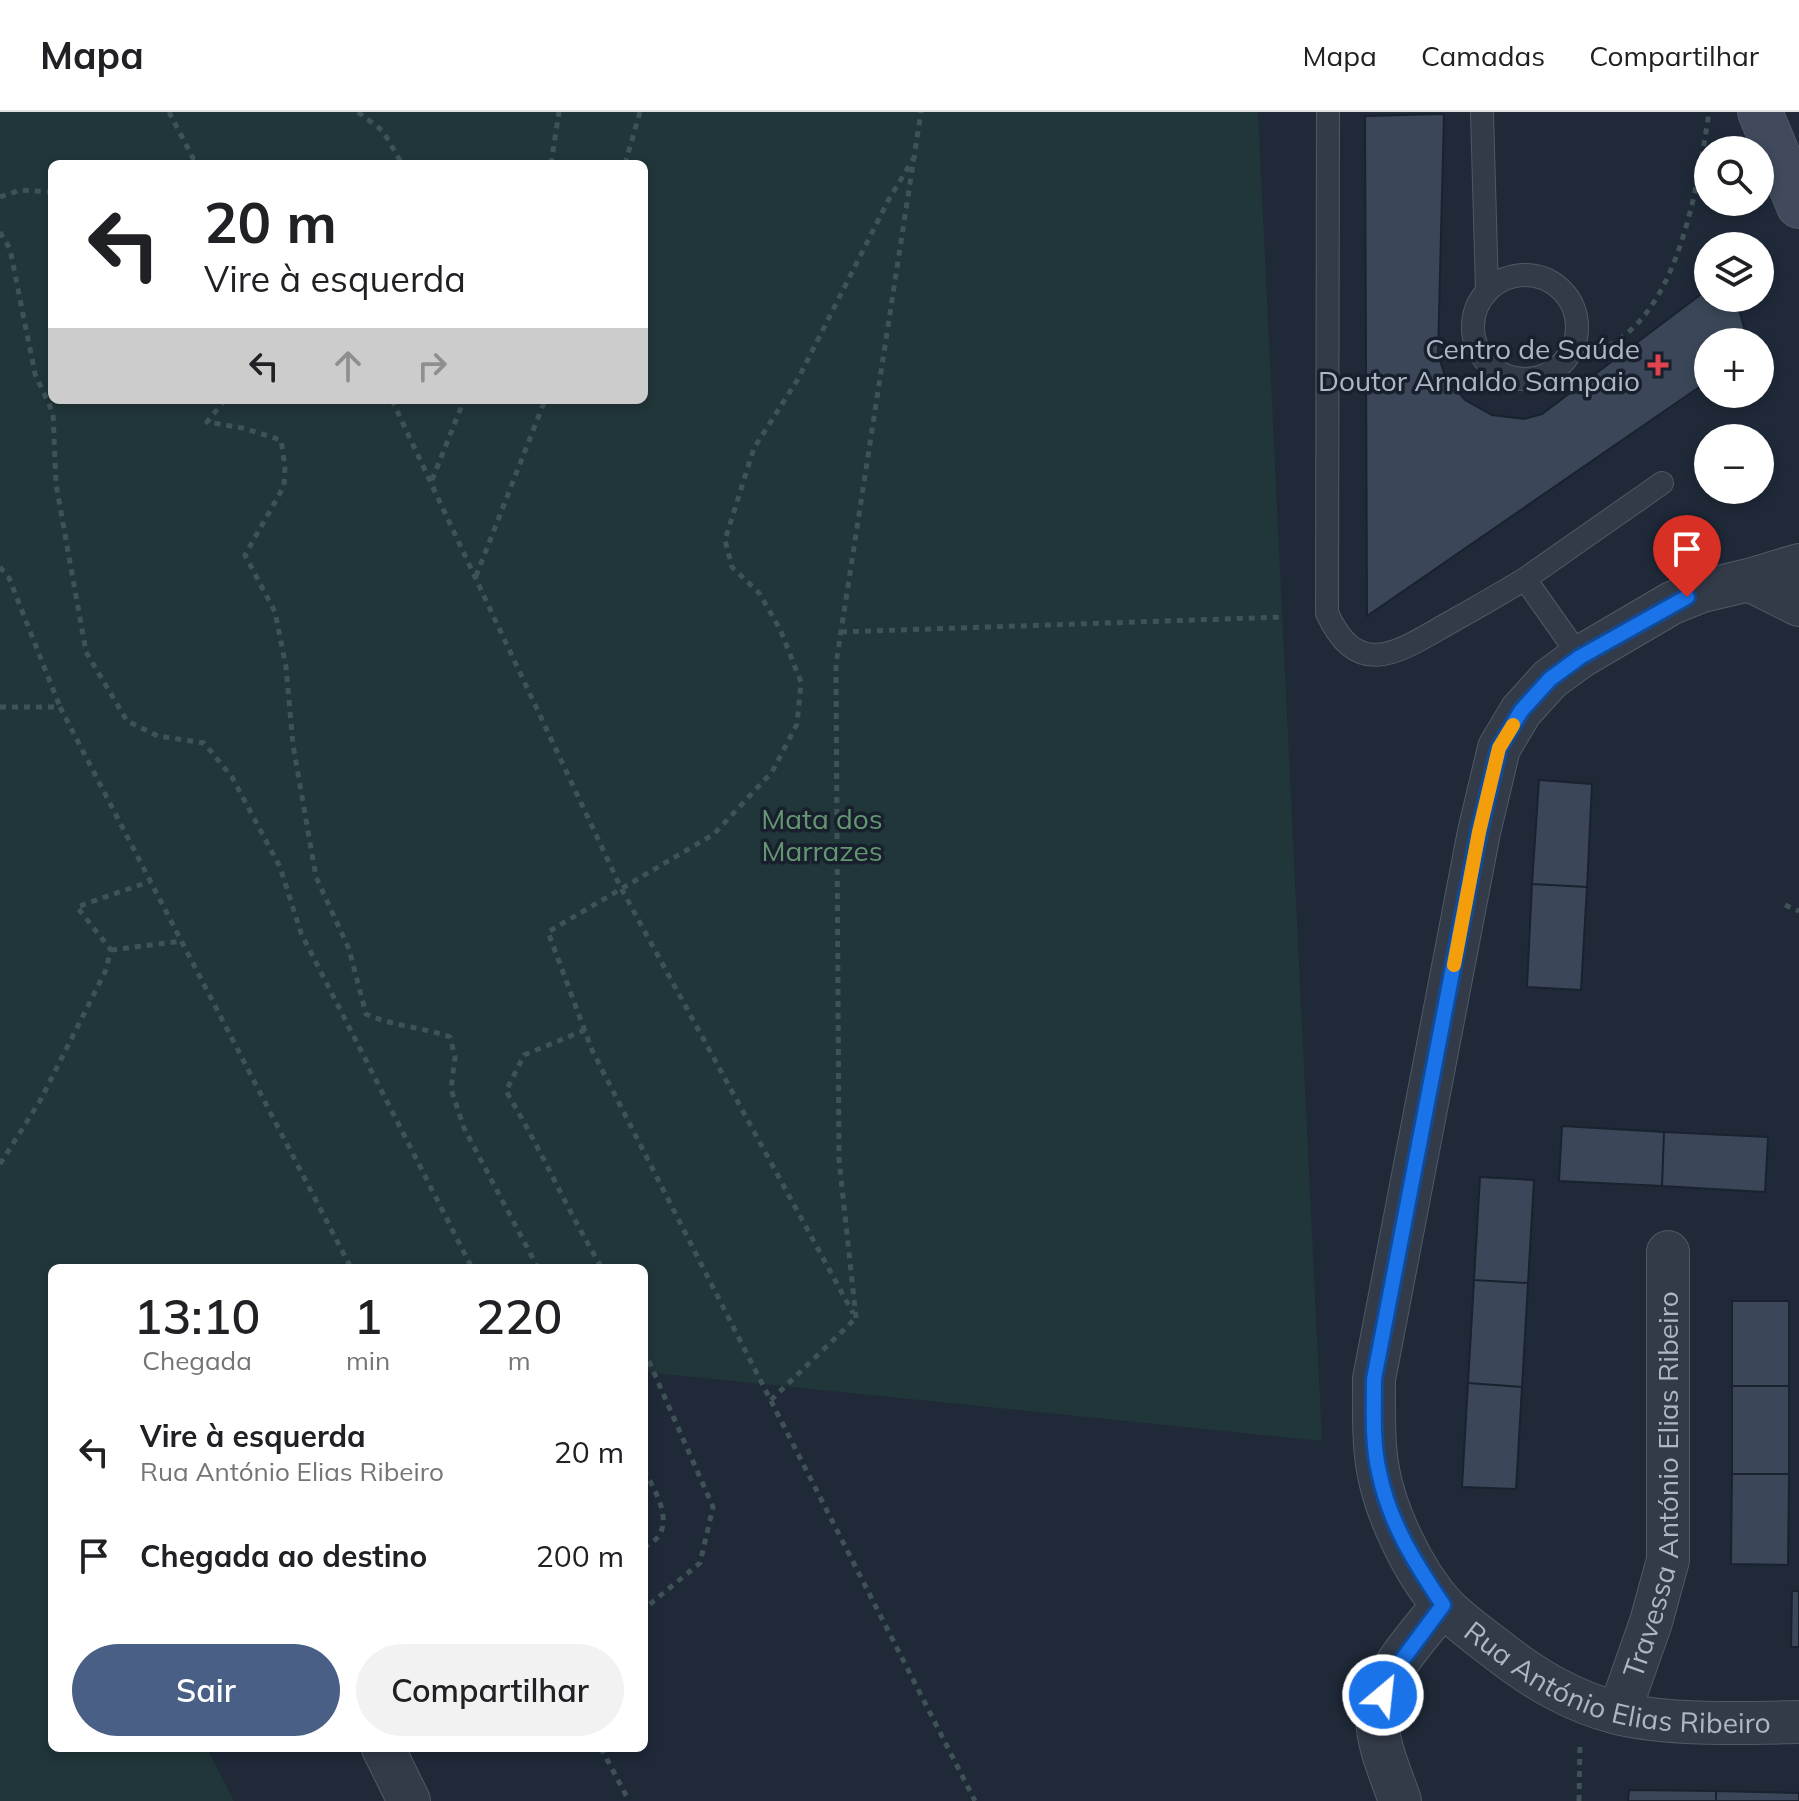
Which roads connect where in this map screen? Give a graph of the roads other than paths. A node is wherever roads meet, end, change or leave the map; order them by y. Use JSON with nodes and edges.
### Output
{"nodes":[{"id":1,"x":1328,"y":112,"type":"edge"},
{"id":2,"x":1482,"y":112,"type":"edge"},
{"id":3,"x":1760,"y":112,"type":"edge"},
{"id":4,"x":1799,"y":206,"type":"edge"},
{"id":5,"x":1487,"y":292,"type":"junction"},
{"id":6,"x":1662,"y":483,"type":"dead end"},
{"id":7,"x":1799,"y":565,"type":"edge"},
{"id":8,"x":1525,"y":579,"type":"junction"},
{"id":9,"x":1749,"y":580,"type":"junction"},
{"id":10,"x":1799,"y":605,"type":"edge"},
{"id":11,"x":1580,"y":657,"type":"junction"},
{"id":12,"x":1668,"y":1252,"type":"dead end"},
{"id":13,"x":1443,"y":1605,"type":"junction"},
{"id":14,"x":1600,"y":1707,"type":"junction"},
{"id":15,"x":1799,"y":1722,"type":"edge"},
{"id":16,"x":385,"y":1752,"type":"edge"},
{"id":17,"x":409,"y":1801,"type":"edge"},
{"id":18,"x":1400,"y":1801,"type":"edge"}],
"edges":[{"from":1,"to":8,"type":"lane"},
{"from":2,"to":5,"type":"lane"},
{"from":3,"to":4,"type":"main road"},
{"from":5,"to":5,"type":"lane"},
{"from":6,"to":8,"type":"lane"},
{"from":7,"to":9,"type":"street","name":"Rua António Elias Ribeiro"},
{"from":8,"to":11,"type":"lane"},
{"from":9,"to":10,"type":"street"},
{"from":9,"to":11,"type":"street","name":"Rua António Elias Ribeiro"},
{"from":11,"to":13,"type":"street","name":"Rua António Elias Ribeiro"},
{"from":12,"to":14,"type":"street","name":"Travessa António Elias Ribeiro"},
{"from":13,"to":14,"type":"street","name":"Rua António Elias Ribeiro"},
{"from":13,"to":18,"type":"street"},
{"from":14,"to":15,"type":"street","name":"Rua António Elias Ribeiro"},
{"from":16,"to":17,"type":"street"}]}
